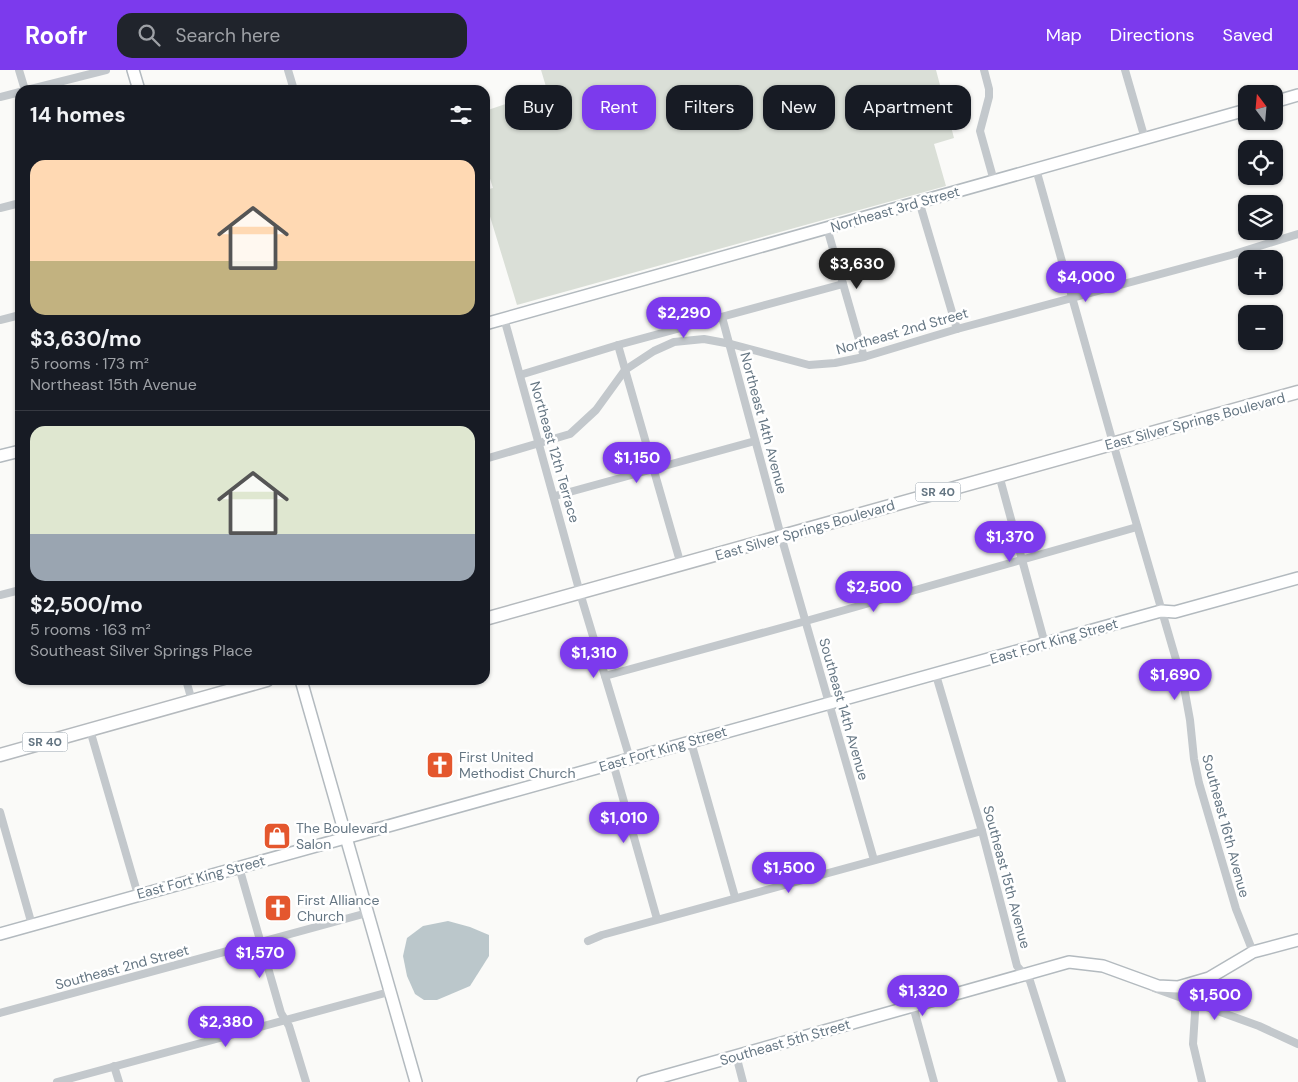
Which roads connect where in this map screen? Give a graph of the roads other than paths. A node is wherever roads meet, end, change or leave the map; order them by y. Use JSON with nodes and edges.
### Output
{"nodes":[{"id":1,"x":19,"y":70,"type":"edge"},
{"id":2,"x":106,"y":70,"type":"edge"},
{"id":3,"x":133,"y":70,"type":"edge"},
{"id":4,"x":288,"y":70,"type":"edge"},
{"id":5,"x":984,"y":70,"type":"edge"},
{"id":6,"x":1125,"y":70,"type":"edge"},
{"id":7,"x":24,"y":85,"type":"edge"},
{"id":8,"x":46,"y":85,"type":"edge"},
{"id":9,"x":138,"y":85,"type":"edge"},
{"id":10,"x":292,"y":85,"type":"edge"},
{"id":11,"x":15,"y":93,"type":"edge"},
{"id":12,"x":1298,"y":95,"type":"edge"},
{"id":13,"x":0,"y":97,"type":"edge"},
{"id":14,"x":1283,"y":99,"type":"edge"},
{"id":15,"x":1238,"y":112,"type":"edge"},
{"id":16,"x":1145,"y":139,"type":"junction"},
{"id":17,"x":1036,"y":169,"type":"junction"},
{"id":18,"x":994,"y":181,"type":"junction"},
{"id":19,"x":919,"y":201,"type":"junction"},
{"id":20,"x":15,"y":204,"type":"edge"},
{"id":21,"x":0,"y":208,"type":"edge"},
{"id":22,"x":828,"y":228,"type":"junction"},
{"id":23,"x":1298,"y":234,"type":"edge"},
{"id":24,"x":843,"y":284,"type":"junction"},
{"id":25,"x":1072,"y":298,"type":"junction"},
{"id":26,"x":15,"y":316,"type":"edge"},
{"id":27,"x":722,"y":317,"type":"junction"},
{"id":28,"x":504,"y":318,"type":"junction"},
{"id":29,"x":0,"y":320,"type":"edge"},
{"id":30,"x":490,"y":322,"type":"edge"},
{"id":31,"x":956,"y":329,"type":"junction"},
{"id":32,"x":668,"y":332,"type":"junction"},
{"id":33,"x":672,"y":343,"type":"junction"},
{"id":34,"x":731,"y":344,"type":"junction"},
{"id":35,"x":618,"y":345,"type":"junction"},
{"id":36,"x":864,"y":357,"type":"junction"},
{"id":37,"x":625,"y":370,"type":"junction"},
{"id":38,"x":520,"y":375,"type":"junction"},
{"id":39,"x":1298,"y":392,"type":"edge"},
{"id":40,"x":756,"y":441,"type":"junction"},
{"id":41,"x":540,"y":443,"type":"junction"},
{"id":42,"x":1113,"y":443,"type":"junction"},
{"id":43,"x":15,"y":452,"type":"edge"},
{"id":44,"x":0,"y":456,"type":"edge"},
{"id":45,"x":490,"y":458,"type":"edge"},
{"id":46,"x":654,"y":468,"type":"junction"},
{"id":47,"x":999,"y":475,"type":"junction"},
{"id":48,"x":555,"y":496,"type":"junction"},
{"id":49,"x":1137,"y":527,"type":"junction"},
{"id":50,"x":781,"y":536,"type":"junction"},
{"id":51,"x":1021,"y":560,"type":"junction"},
{"id":52,"x":681,"y":565,"type":"junction"},
{"id":53,"x":1298,"y":578,"type":"edge"},
{"id":54,"x":15,"y":592,"type":"edge"},
{"id":55,"x":580,"y":592,"type":"junction"},
{"id":56,"x":0,"y":596,"type":"edge"},
{"id":57,"x":1161,"y":611,"type":"junction"},
{"id":58,"x":490,"y":618,"type":"edge"},
{"id":59,"x":806,"y":621,"type":"junction"},
{"id":60,"x":1045,"y":644,"type":"junction"},
{"id":61,"x":936,"y":675,"type":"junction"},
{"id":62,"x":605,"y":676,"type":"junction"},
{"id":63,"x":187,"y":685,"type":"edge"},
{"id":64,"x":249,"y":685,"type":"edge"},
{"id":65,"x":302,"y":685,"type":"edge"},
{"id":66,"x":192,"y":701,"type":"junction"},
{"id":67,"x":830,"y":703,"type":"junction"},
{"id":68,"x":90,"y":730,"type":"junction"},
{"id":69,"x":691,"y":742,"type":"junction"},
{"id":70,"x":0,"y":755,"type":"edge"},
{"id":71,"x":630,"y":759,"type":"junction"},
{"id":72,"x":613,"y":763,"type":"junction"},
{"id":73,"x":0,"y":812,"type":"edge"},
{"id":74,"x":982,"y":831,"type":"junction"},
{"id":75,"x":346,"y":837,"type":"junction"},
{"id":76,"x":874,"y":860,"type":"junction"},
{"id":77,"x":239,"y":867,"type":"junction"},
{"id":78,"x":138,"y":895,"type":"junction"},
{"id":79,"x":735,"y":897,"type":"junction"},
{"id":80,"x":367,"y":913,"type":"junction"},
{"id":81,"x":657,"y":919,"type":"junction"},
{"id":82,"x":32,"y":925,"type":"junction"},
{"id":83,"x":0,"y":934,"type":"edge"},
{"id":84,"x":1298,"y":940,"type":"edge"},
{"id":85,"x":588,"y":941,"type":"dead end"},
{"id":86,"x":262,"y":942,"type":"junction"},
{"id":87,"x":1253,"y":952,"type":"junction"},
{"id":88,"x":1026,"y":975,"type":"junction"},
{"id":89,"x":1144,"y":981,"type":"junction"},
{"id":90,"x":1197,"y":982,"type":"junction"},
{"id":91,"x":389,"y":992,"type":"junction"},
{"id":92,"x":1197,"y":1003,"type":"junction"},
{"id":93,"x":913,"y":1006,"type":"junction"},
{"id":94,"x":0,"y":1013,"type":"edge"},
{"id":95,"x":286,"y":1019,"type":"junction"},
{"id":96,"x":1298,"y":1044,"type":"edge"},
{"id":97,"x":736,"y":1056,"type":"junction"},
{"id":98,"x":114,"y":1066,"type":"junction"},
{"id":99,"x":58,"y":1082,"type":"edge"},
{"id":100,"x":119,"y":1082,"type":"edge"},
{"id":101,"x":306,"y":1082,"type":"edge"},
{"id":102,"x":416,"y":1082,"type":"edge"},
{"id":103,"x":643,"y":1082,"type":"edge"},
{"id":104,"x":744,"y":1082,"type":"edge"},
{"id":105,"x":934,"y":1082,"type":"edge"},
{"id":106,"x":1062,"y":1082,"type":"edge"},
{"id":107,"x":1202,"y":1082,"type":"edge"}],
"edges":[{"from":1,"to":7,"type":"street"},
{"from":2,"to":8,"type":"street"},
{"from":3,"to":9,"type":"street"},
{"from":4,"to":10,"type":"street"},
{"from":5,"to":18,"type":"street"},
{"from":6,"to":16,"type":"street"},
{"from":11,"to":13,"type":"street"},
{"from":12,"to":14,"type":"street"},
{"from":15,"to":16,"type":"street","name":"Northeast 3rd Street"},
{"from":16,"to":17,"type":"street","name":"Northeast 3rd Street"},
{"from":17,"to":18,"type":"street","name":"Northeast 3rd Street"},
{"from":17,"to":25,"type":"street","name":"Southeast 16th Avenue"},
{"from":18,"to":19,"type":"street","name":"Northeast 3rd Street"},
{"from":19,"to":22,"type":"street","name":"Northeast 3rd Street"},
{"from":19,"to":31,"type":"street"},
{"from":20,"to":21,"type":"street"},
{"from":22,"to":24,"type":"street"},
{"from":22,"to":28,"type":"street","name":"Northeast 3rd Street"},
{"from":23,"to":25,"type":"street","name":"Northeast 2nd Street"},
{"from":24,"to":27,"type":"street"},
{"from":24,"to":36,"type":"street"},
{"from":25,"to":31,"type":"street","name":"Northeast 2nd Street"},
{"from":25,"to":42,"type":"street","name":"Southeast 16th Avenue"},
{"from":26,"to":29,"type":"street"},
{"from":27,"to":32,"type":"street"},
{"from":27,"to":34,"type":"street","name":"Northeast 14th Avenue"},
{"from":28,"to":30,"type":"street","name":"Northeast 3rd Street"},
{"from":28,"to":38,"type":"street","name":"Northeast 12th Terrace"},
{"from":31,"to":36,"type":"street","name":"Northeast 2nd Street"},
{"from":32,"to":33,"type":"street"},
{"from":32,"to":35,"type":"street"},
{"from":33,"to":34,"type":"street","name":"Northeast 2nd Street"},
{"from":33,"to":37,"type":"street","name":"Northeast 2nd Street"},
{"from":34,"to":36,"type":"street","name":"Northeast 2nd Street"},
{"from":34,"to":40,"type":"street","name":"Northeast 14th Avenue"},
{"from":35,"to":37,"type":"street"},
{"from":35,"to":38,"type":"street"},
{"from":37,"to":41,"type":"street","name":"Northeast 2nd Street"},
{"from":37,"to":46,"type":"street"},
{"from":38,"to":41,"type":"street","name":"Northeast 12th Terrace"},
{"from":39,"to":42,"type":"main road","name":"East Silver Springs Boulevard","number":"SR 40"},
{"from":40,"to":46,"type":"street"},
{"from":40,"to":50,"type":"street","name":"Northeast 14th Avenue"},
{"from":41,"to":45,"type":"street","name":"Northeast 2nd Street"},
{"from":41,"to":48,"type":"street","name":"Northeast 12th Terrace"},
{"from":42,"to":47,"type":"main road","name":"East Silver Springs Boulevard","number":"SR 40"},
{"from":42,"to":49,"type":"street","name":"Southeast 16th Avenue"},
{"from":43,"to":44,"type":"street"},
{"from":46,"to":48,"type":"street"},
{"from":46,"to":52,"type":"street"},
{"from":47,"to":50,"type":"main road","name":"East Silver Springs Boulevard","number":"SR 40"},
{"from":47,"to":51,"type":"street"},
{"from":48,"to":55,"type":"street","name":"Northeast 12th Terrace"},
{"from":49,"to":51,"type":"street"},
{"from":49,"to":57,"type":"street","name":"Southeast 16th Avenue"},
{"from":50,"to":52,"type":"main road","name":"East Silver Springs Boulevard","number":"SR 40"},
{"from":50,"to":59,"type":"street","name":"Southeast 14th Avenue"},
{"from":51,"to":59,"type":"street"},
{"from":51,"to":60,"type":"street"},
{"from":52,"to":55,"type":"main road","name":"East Silver Springs Boulevard","number":"SR 40"},
{"from":53,"to":57,"type":"street","name":"East Fort King Street"},
{"from":54,"to":56,"type":"street"},
{"from":55,"to":58,"type":"main road","name":"East Silver Springs Boulevard","number":"SR 40"},
{"from":55,"to":62,"type":"street","name":"Northeast 12th Terrace"},
{"from":57,"to":60,"type":"street","name":"East Fort King Street"},
{"from":57,"to":87,"type":"street","name":"Southeast 16th Avenue"},
{"from":59,"to":62,"type":"street"},
{"from":59,"to":67,"type":"street","name":"Southeast 14th Avenue"},
{"from":60,"to":61,"type":"street","name":"East Fort King Street"},
{"from":61,"to":67,"type":"street","name":"East Fort King Street"},
{"from":61,"to":74,"type":"street","name":"Southeast 15th Avenue"},
{"from":62,"to":71,"type":"street","name":"Northeast 12th Terrace"},
{"from":63,"to":66,"type":"street"},
{"from":64,"to":66,"type":"main road","number":"SR 40"},
{"from":65,"to":75,"type":"street"},
{"from":66,"to":68,"type":"main road","number":"SR 40"},
{"from":67,"to":69,"type":"street","name":"East Fort King Street"},
{"from":67,"to":76,"type":"street","name":"Southeast 14th Avenue"},
{"from":68,"to":70,"type":"main road","number":"SR 40"},
{"from":68,"to":78,"type":"street"},
{"from":69,"to":71,"type":"street","name":"East Fort King Street"},
{"from":69,"to":79,"type":"street"},
{"from":71,"to":72,"type":"street","name":"East Fort King Street"},
{"from":72,"to":75,"type":"street","name":"East Fort King Street"},
{"from":72,"to":81,"type":"street"},
{"from":73,"to":82,"type":"street"},
{"from":74,"to":76,"type":"street"},
{"from":74,"to":88,"type":"street","name":"Southeast 15th Avenue"},
{"from":75,"to":77,"type":"street","name":"East Fort King Street"},
{"from":75,"to":80,"type":"street"},
{"from":76,"to":79,"type":"street"},
{"from":77,"to":78,"type":"street","name":"East Fort King Street"},
{"from":77,"to":86,"type":"street"},
{"from":78,"to":82,"type":"street","name":"East Fort King Street"},
{"from":79,"to":81,"type":"street"},
{"from":80,"to":86,"type":"street","name":"Southeast 2nd Street"},
{"from":80,"to":91,"type":"street"},
{"from":81,"to":85,"type":"street"},
{"from":82,"to":83,"type":"street","name":"East Fort King Street"},
{"from":84,"to":87,"type":"street","name":"Southeast 5th Street"},
{"from":86,"to":94,"type":"street","name":"Southeast 2nd Street"},
{"from":86,"to":95,"type":"street"},
{"from":87,"to":90,"type":"street","name":"Southeast 5th Street"},
{"from":88,"to":89,"type":"street","name":"Southeast 5th Street"},
{"from":88,"to":93,"type":"street","name":"Southeast 5th Street"},
{"from":88,"to":106,"type":"street","name":"Southeast 15th Avenue"},
{"from":89,"to":90,"type":"street","name":"Southeast 5th Street"},
{"from":89,"to":92,"type":"street"},
{"from":90,"to":92,"type":"street"},
{"from":91,"to":95,"type":"street"},
{"from":91,"to":102,"type":"street"},
{"from":92,"to":96,"type":"street"},
{"from":92,"to":107,"type":"street"},
{"from":93,"to":97,"type":"street","name":"Southeast 5th Street"},
{"from":93,"to":105,"type":"street"},
{"from":95,"to":98,"type":"street"},
{"from":95,"to":101,"type":"street"},
{"from":97,"to":103,"type":"street","name":"Southeast 5th Street"},
{"from":97,"to":104,"type":"street"},
{"from":98,"to":99,"type":"street"},
{"from":98,"to":100,"type":"street"}]}
